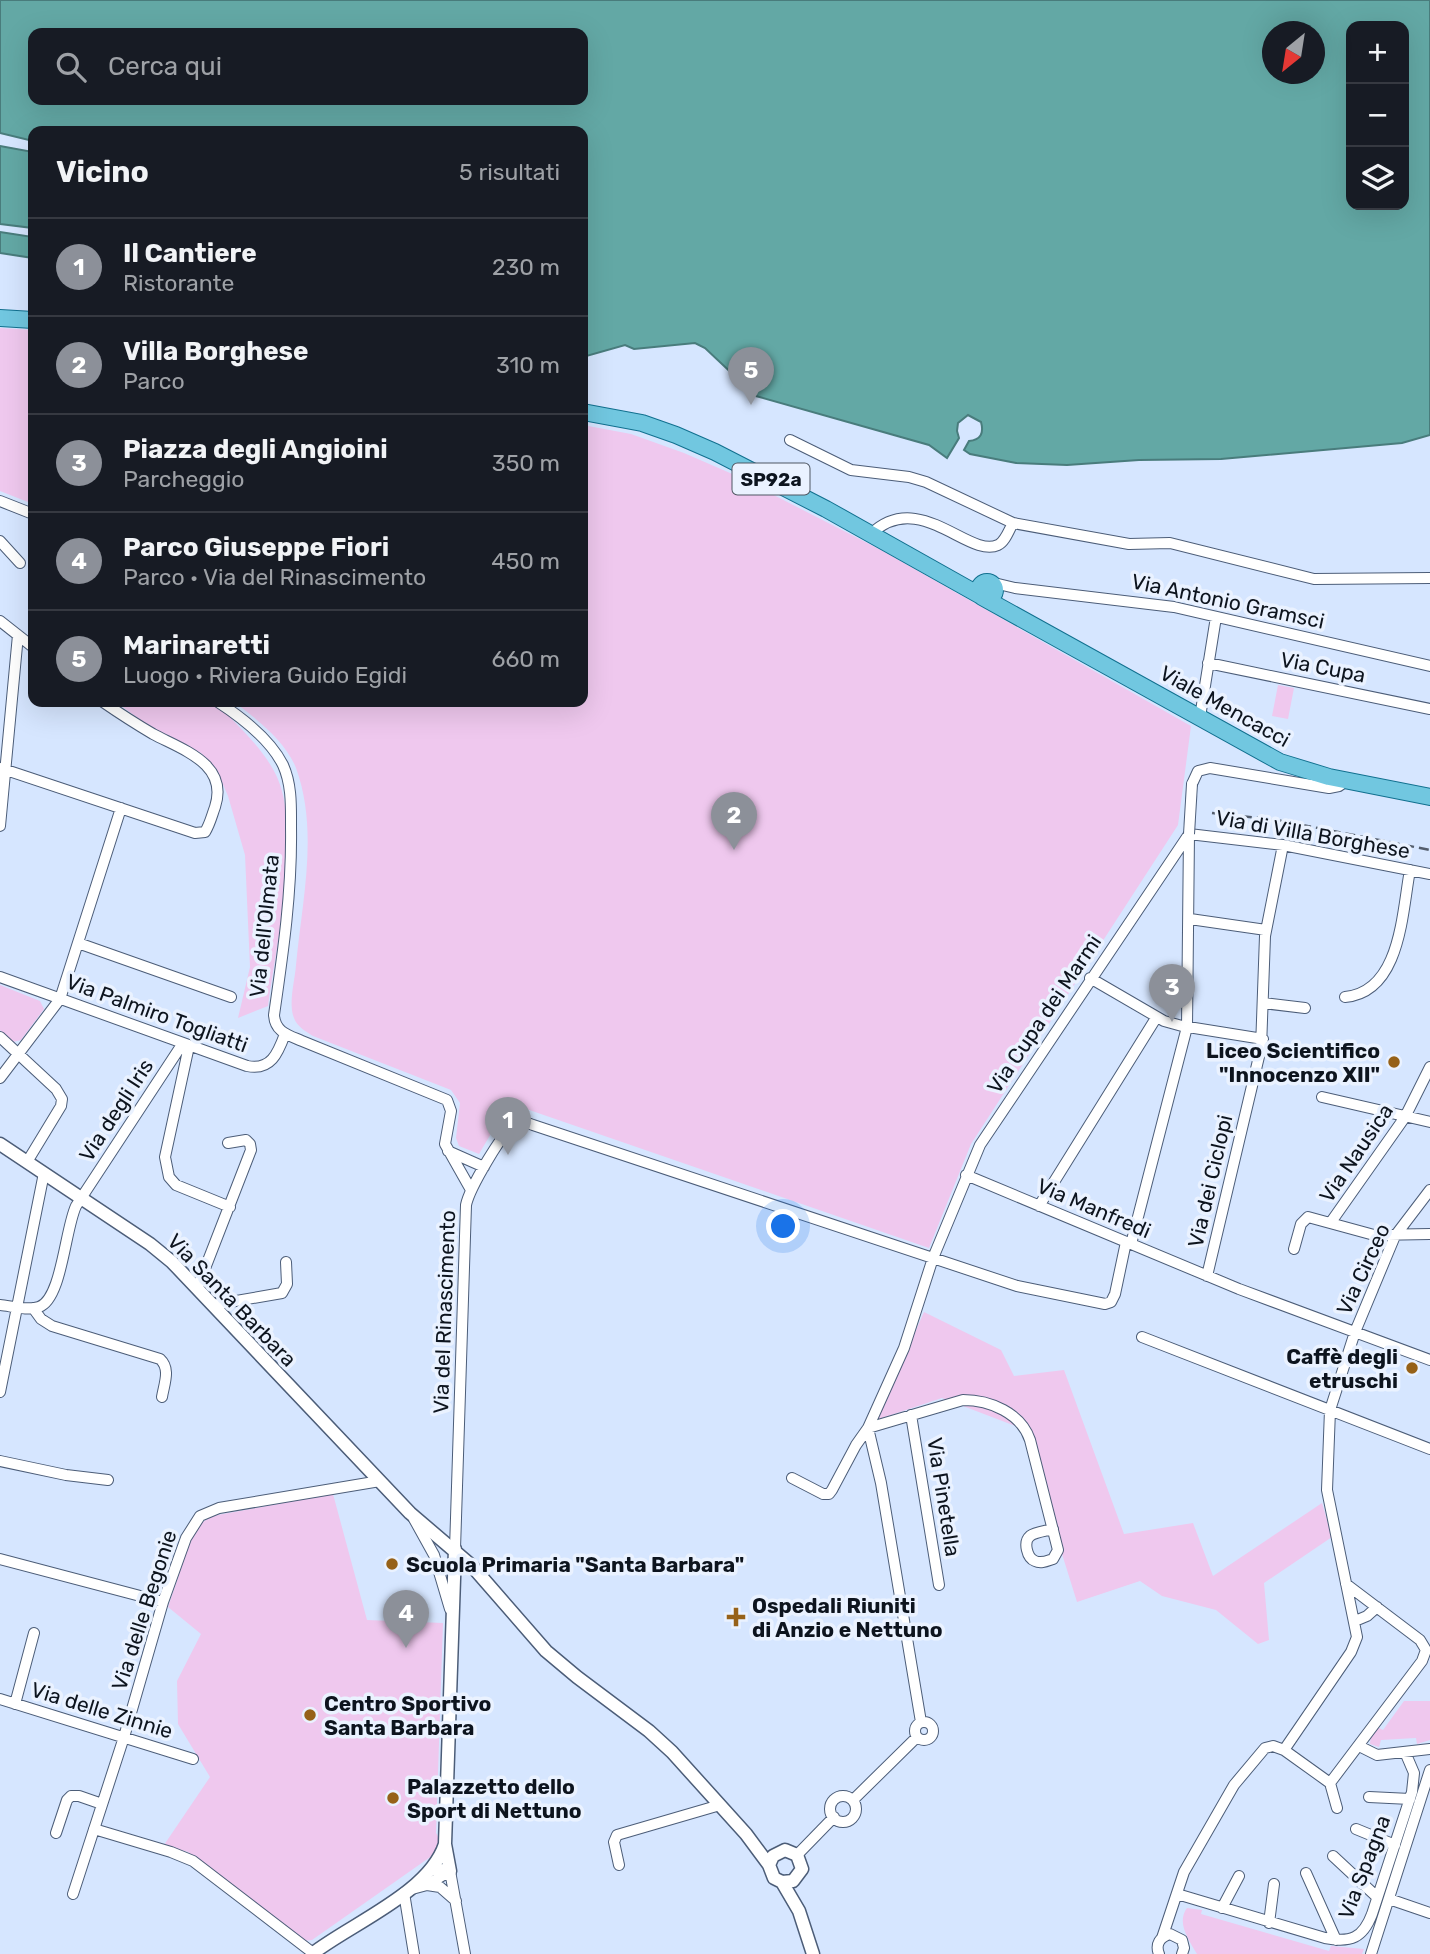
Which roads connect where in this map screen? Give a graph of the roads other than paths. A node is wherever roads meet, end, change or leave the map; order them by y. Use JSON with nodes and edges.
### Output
{"nodes":[{"id":1,"x":0,"y":318,"type":"edge"},
{"id":2,"x":28,"y":320,"type":"edge"},
{"id":3,"x":588,"y":413,"type":"edge"},
{"id":4,"x":790,"y":440,"type":"dead end"},
{"id":5,"x":0,"y":501,"type":"edge"},
{"id":6,"x":28,"y":512,"type":"edge"},
{"id":7,"x":1013,"y":523,"type":"junction"},
{"id":8,"x":871,"y":534,"type":"junction"},
{"id":9,"x":0,"y":541,"type":"edge"},
{"id":10,"x":20,"y":564,"type":"dead end"},
{"id":11,"x":1430,"y":578,"type":"edge"},
{"id":12,"x":988,"y":590,"type":"junction"},
{"id":13,"x":1216,"y":617,"type":"junction"},
{"id":14,"x":0,"y":621,"type":"edge"},
{"id":15,"x":18,"y":635,"type":"junction"},
{"id":16,"x":28,"y":643,"type":"edge"},
{"id":17,"x":1208,"y":663,"type":"junction"},
{"id":18,"x":1430,"y":666,"type":"edge"},
{"id":19,"x":111,"y":707,"type":"edge"},
{"id":20,"x":225,"y":707,"type":"edge"},
{"id":21,"x":1430,"y":709,"type":"edge"},
{"id":22,"x":1199,"y":717,"type":"junction"},
{"id":23,"x":2,"y":769,"type":"edge"},
{"id":24,"x":1347,"y":780,"type":"junction"},
{"id":25,"x":1430,"y":797,"type":"edge"},
{"id":26,"x":121,"y":808,"type":"junction"},
{"id":27,"x":0,"y":826,"type":"edge"},
{"id":28,"x":1189,"y":834,"type":"junction"},
{"id":29,"x":1283,"y":845,"type":"junction"},
{"id":30,"x":1410,"y":870,"type":"junction"},
{"id":31,"x":1430,"y":874,"type":"edge"},
{"id":32,"x":1190,"y":919,"type":"junction"},
{"id":33,"x":1266,"y":930,"type":"junction"},
{"id":34,"x":78,"y":943,"type":"junction"},
{"id":35,"x":0,"y":977,"type":"edge"},
{"id":36,"x":1090,"y":978,"type":"junction"},
{"id":37,"x":231,"y":997,"type":"dead end"},
{"id":38,"x":1345,"y":997,"type":"dead end"},
{"id":39,"x":60,"y":999,"type":"junction"},
{"id":40,"x":1264,"y":1003,"type":"junction"},
{"id":41,"x":1305,"y":1008,"type":"dead end"},
{"id":42,"x":1156,"y":1018,"type":"junction"},
{"id":43,"x":1188,"y":1027,"type":"junction"},
{"id":44,"x":285,"y":1034,"type":"junction"},
{"id":45,"x":0,"y":1037,"type":"edge"},
{"id":46,"x":1263,"y":1039,"type":"junction"},
{"id":47,"x":186,"y":1044,"type":"junction"},
{"id":48,"x":19,"y":1054,"type":"junction"},
{"id":49,"x":1430,"y":1067,"type":"edge"},
{"id":50,"x":0,"y":1078,"type":"edge"},
{"id":51,"x":1322,"y":1097,"type":"dead end"},
{"id":52,"x":1405,"y":1117,"type":"junction"},
{"id":53,"x":1430,"y":1122,"type":"edge"},
{"id":54,"x":228,"y":1143,"type":"dead end"},
{"id":55,"x":0,"y":1144,"type":"edge"},
{"id":56,"x":447,"y":1150,"type":"junction"},
{"id":57,"x":27,"y":1162,"type":"junction"},
{"id":58,"x":484,"y":1167,"type":"junction"},
{"id":59,"x":44,"y":1173,"type":"junction"},
{"id":60,"x":966,"y":1175,"type":"junction"},
{"id":61,"x":471,"y":1190,"type":"junction"},
{"id":62,"x":1430,"y":1190,"type":"edge"},
{"id":63,"x":82,"y":1198,"type":"junction"},
{"id":64,"x":1039,"y":1206,"type":"junction"},
{"id":65,"x":230,"y":1207,"type":"junction"},
{"id":66,"x":1331,"y":1222,"type":"junction"},
{"id":67,"x":1430,"y":1234,"type":"edge"},
{"id":68,"x":1395,"y":1236,"type":"junction"},
{"id":69,"x":1129,"y":1243,"type":"junction"},
{"id":70,"x":1294,"y":1249,"type":"dead end"},
{"id":71,"x":933,"y":1258,"type":"junction"},
{"id":72,"x":286,"y":1262,"type":"dead end"},
{"id":73,"x":1207,"y":1276,"type":"junction"},
{"id":74,"x":197,"y":1289,"type":"junction"},
{"id":75,"x":0,"y":1305,"type":"edge"},
{"id":76,"x":213,"y":1305,"type":"junction"},
{"id":77,"x":17,"y":1306,"type":"junction"},
{"id":78,"x":33,"y":1308,"type":"junction"},
{"id":79,"x":1355,"y":1332,"type":"junction"},
{"id":80,"x":1142,"y":1337,"type":"dead end"},
{"id":81,"x":1430,"y":1360,"type":"edge"},
{"id":82,"x":0,"y":1392,"type":"edge"},
{"id":83,"x":162,"y":1397,"type":"dead end"},
{"id":84,"x":1330,"y":1410,"type":"junction"},
{"id":85,"x":911,"y":1415,"type":"junction"},
{"id":86,"x":868,"y":1428,"type":"junction"},
{"id":87,"x":1430,"y":1449,"type":"edge"},
{"id":88,"x":0,"y":1461,"type":"edge"},
{"id":89,"x":792,"y":1478,"type":"dead end"},
{"id":90,"x":108,"y":1480,"type":"dead end"},
{"id":91,"x":380,"y":1481,"type":"junction"},
{"id":92,"x":410,"y":1513,"type":"junction"},
{"id":93,"x":1053,"y":1530,"type":"dead end"},
{"id":94,"x":454,"y":1549,"type":"junction"},
{"id":95,"x":0,"y":1559,"type":"edge"},
{"id":96,"x":939,"y":1584,"type":"dead end"},
{"id":97,"x":1346,"y":1584,"type":"junction"},
{"id":98,"x":163,"y":1602,"type":"junction"},
{"id":99,"x":1377,"y":1607,"type":"junction"},
{"id":100,"x":453,"y":1620,"type":"junction"},
{"id":101,"x":1355,"y":1622,"type":"junction"},
{"id":102,"x":34,"y":1633,"type":"dead end"},
{"id":103,"x":0,"y":1699,"type":"edge"},
{"id":104,"x":15,"y":1703,"type":"junction"},
{"id":105,"x":124,"y":1737,"type":"junction"},
{"id":106,"x":1359,"y":1746,"type":"junction"},
{"id":107,"x":1430,"y":1749,"type":"edge"},
{"id":108,"x":1284,"y":1750,"type":"junction"},
{"id":109,"x":1405,"y":1752,"type":"junction"},
{"id":110,"x":193,"y":1759,"type":"dead end"},
{"id":111,"x":1430,"y":1770,"type":"edge"},
{"id":112,"x":1330,"y":1783,"type":"junction"},
{"id":113,"x":1369,"y":1797,"type":"dead end"},
{"id":114,"x":1410,"y":1799,"type":"junction"},
{"id":115,"x":853,"y":1800,"type":"junction"},
{"id":116,"x":102,"y":1804,"type":"junction"},
{"id":117,"x":720,"y":1805,"type":"junction"},
{"id":118,"x":1337,"y":1808,"type":"dead end"},
{"id":119,"x":834,"y":1817,"type":"junction"},
{"id":120,"x":94,"y":1829,"type":"junction"},
{"id":121,"x":1356,"y":1829,"type":"dead end"},
{"id":122,"x":56,"y":1833,"type":"dead end"},
{"id":123,"x":746,"y":1834,"type":"junction"},
{"id":124,"x":445,"y":1844,"type":"junction"},
{"id":125,"x":1395,"y":1844,"type":"junction"},
{"id":126,"x":781,"y":1850,"type":"junction"},
{"id":127,"x":797,"y":1855,"type":"junction"},
{"id":128,"x":1333,"y":1856,"type":"dead end"},
{"id":129,"x":619,"y":1865,"type":"dead end"},
{"id":130,"x":769,"y":1865,"type":"junction"},
{"id":131,"x":432,"y":1869,"type":"junction"},
{"id":132,"x":450,"y":1871,"type":"junction"},
{"id":133,"x":800,"y":1873,"type":"junction"},
{"id":134,"x":1306,"y":1873,"type":"dead end"},
{"id":135,"x":1239,"y":1876,"type":"dead end"},
{"id":136,"x":782,"y":1882,"type":"junction"},
{"id":137,"x":1274,"y":1884,"type":"dead end"},
{"id":138,"x":427,"y":1885,"type":"junction"},
{"id":139,"x":408,"y":1891,"type":"junction"},
{"id":140,"x":73,"y":1894,"type":"dead end"},
{"id":141,"x":1177,"y":1894,"type":"junction"},
{"id":142,"x":1377,"y":1897,"type":"junction"},
{"id":143,"x":1389,"y":1899,"type":"junction"},
{"id":144,"x":456,"y":1901,"type":"junction"},
{"id":145,"x":1173,"y":1906,"type":"junction"},
{"id":146,"x":1222,"y":1908,"type":"junction"},
{"id":147,"x":799,"y":1912,"type":"junction"},
{"id":148,"x":1430,"y":1913,"type":"edge"},
{"id":149,"x":1269,"y":1923,"type":"junction"},
{"id":150,"x":1179,"y":1937,"type":"junction"},
{"id":151,"x":1160,"y":1940,"type":"junction"},
{"id":152,"x":1336,"y":1940,"type":"junction"},
{"id":153,"x":1185,"y":1952,"type":"edge"},
{"id":154,"x":313,"y":1953,"type":"edge"},
{"id":155,"x":414,"y":1954,"type":"edge"},
{"id":156,"x":465,"y":1954,"type":"edge"},
{"id":157,"x":813,"y":1954,"type":"edge"},
{"id":158,"x":1150,"y":1954,"type":"edge"},
{"id":159,"x":1159,"y":1954,"type":"edge"},
{"id":160,"x":1371,"y":1954,"type":"edge"}],
"edges":[{"from":1,"to":2,"type":"main road"},
{"from":3,"to":8,"type":"main road","name":"Via Antonio Gramsci","number":"SP92a"},
{"from":4,"to":7,"type":"street"},
{"from":5,"to":6,"type":"street"},
{"from":7,"to":8,"type":"street"},
{"from":7,"to":11,"type":"street"},
{"from":8,"to":12,"type":"main road","name":"Via Antonio Gramsci","number":"SP92a"},
{"from":9,"to":10,"type":"street"},
{"from":12,"to":13,"type":"street","name":"Via Antonio Gramsci"},
{"from":12,"to":22,"type":"main road","name":"Viale Mencacci"},
{"from":13,"to":17,"type":"street"},
{"from":13,"to":18,"type":"street","name":"Via Antonio Gramsci"},
{"from":14,"to":15,"type":"street"},
{"from":15,"to":16,"type":"street"},
{"from":15,"to":23,"type":"street"},
{"from":17,"to":21,"type":"street","name":"Via Cupa"},
{"from":17,"to":22,"type":"street"},
{"from":19,"to":26,"type":"street"},
{"from":20,"to":44,"type":"street","name":"Via dell'Olmata"},
{"from":22,"to":24,"type":"main road","name":"Viale Mencacci"},
{"from":23,"to":26,"type":"street"},
{"from":23,"to":27,"type":"street"},
{"from":24,"to":25,"type":"main road","name":"Viale Mencacci"},
{"from":24,"to":28,"type":"street","bridge":true},
{"from":26,"to":34,"type":"street"},
{"from":28,"to":29,"type":"street","name":"Via di Villa Borghese"},
{"from":28,"to":32,"type":"street"},
{"from":28,"to":36,"type":"street","name":"Via Cupa dei Marmi"},
{"from":29,"to":30,"type":"street","name":"Via di Villa Borghese"},
{"from":29,"to":33,"type":"street","name":"Via dei Ciclopi"},
{"from":30,"to":31,"type":"street","name":"Via di Villa Borghese"},
{"from":30,"to":38,"type":"street"},
{"from":32,"to":33,"type":"street"},
{"from":32,"to":43,"type":"street"},
{"from":33,"to":40,"type":"street","name":"Via dei Ciclopi"},
{"from":34,"to":37,"type":"street"},
{"from":34,"to":39,"type":"street"},
{"from":35,"to":39,"type":"street","name":"Via Palmiro Togliatti"},
{"from":36,"to":42,"type":"street"},
{"from":36,"to":60,"type":"street","name":"Via Cupa dei Marmi"},
{"from":39,"to":47,"type":"street","name":"Via Palmiro Togliatti"},
{"from":39,"to":48,"type":"street"},
{"from":40,"to":41,"type":"street"},
{"from":40,"to":46,"type":"street","name":"Via dei Ciclopi"},
{"from":42,"to":43,"type":"street"},
{"from":42,"to":64,"type":"street"},
{"from":43,"to":46,"type":"street"},
{"from":43,"to":69,"type":"street"},
{"from":44,"to":47,"type":"street","name":"Via Palmiro Togliatti"},
{"from":44,"to":56,"type":"street"},
{"from":45,"to":48,"type":"street"},
{"from":46,"to":73,"type":"street","name":"Via dei Ciclopi"},
{"from":47,"to":63,"type":"street","name":"Via degli Iris"},
{"from":47,"to":65,"type":"street"},
{"from":48,"to":50,"type":"street"},
{"from":48,"to":57,"type":"street"},
{"from":49,"to":52,"type":"street","name":"Via Nausica"},
{"from":51,"to":52,"type":"street"},
{"from":52,"to":53,"type":"street"},
{"from":52,"to":66,"type":"street","name":"Via Nausica"},
{"from":54,"to":65,"type":"street"},
{"from":55,"to":57,"type":"street","name":"Via Santa Barbara"},
{"from":56,"to":58,"type":"street"},
{"from":56,"to":61,"type":"street"},
{"from":57,"to":59,"type":"street","name":"Via Santa Barbara"},
{"from":58,"to":61,"type":"street","name":"Via del Rinascimento"},
{"from":58,"to":71,"type":"street","name":"Via del Rinascimento"},
{"from":59,"to":63,"type":"street","name":"Via Santa Barbara"},
{"from":59,"to":77,"type":"street"},
{"from":60,"to":64,"type":"street","name":"Via Manfredi"},
{"from":60,"to":71,"type":"street","name":"Via Cupa dei Marmi"},
{"from":61,"to":94,"type":"street","name":"Via del Rinascimento"},
{"from":62,"to":68,"type":"street","name":"Via Circeo"},
{"from":63,"to":74,"type":"street","name":"Via Santa Barbara"},
{"from":63,"to":78,"type":"street","name":"Via degli Iris"},
{"from":64,"to":69,"type":"street","name":"Via Manfredi"},
{"from":65,"to":74,"type":"street"},
{"from":66,"to":68,"type":"street"},
{"from":66,"to":70,"type":"street"},
{"from":67,"to":68,"type":"street"},
{"from":68,"to":79,"type":"street","name":"Via Circeo"},
{"from":69,"to":71,"type":"street","name":"Via del Rinascimento"},
{"from":69,"to":73,"type":"street","name":"Via Manfredi"},
{"from":71,"to":86,"type":"street","name":"Via Cupa dei Marmi"},
{"from":72,"to":76,"type":"street"},
{"from":73,"to":79,"type":"street","name":"Via Manfredi"},
{"from":74,"to":76,"type":"street","name":"Via Santa Barbara"},
{"from":75,"to":77,"type":"street"},
{"from":76,"to":91,"type":"street","name":"Via Santa Barbara"},
{"from":77,"to":78,"type":"street"},
{"from":77,"to":82,"type":"street"},
{"from":78,"to":83,"type":"street"},
{"from":79,"to":81,"type":"street","name":"Via Manfredi"},
{"from":79,"to":84,"type":"street","name":"Via Circeo"},
{"from":80,"to":84,"type":"street"},
{"from":84,"to":87,"type":"street"},
{"from":84,"to":97,"type":"street","name":"Via Circeo"},
{"from":85,"to":86,"type":"street","name":"Via Pinetella"},
{"from":85,"to":93,"type":"street","name":"Via Pinetella"},
{"from":85,"to":96,"type":"street","name":"Via Pinetella"},
{"from":86,"to":89,"type":"street","name":"Via Cupa dei Marmi"},
{"from":86,"to":115,"type":"street"},
{"from":88,"to":90,"type":"street"},
{"from":91,"to":92,"type":"street","name":"Via Santa Barbara"},
{"from":91,"to":98,"type":"street","name":"Via delle Begonie"},
{"from":92,"to":94,"type":"street","name":"Via Santa Barbara"},
{"from":92,"to":100,"type":"street","name":"Via Santa Barbara"},
{"from":94,"to":100,"type":"street","name":"Via del Rinascimento"},
{"from":94,"to":117,"type":"street","name":"Via Santa Barbara"},
{"from":95,"to":98,"type":"street"},
{"from":97,"to":99,"type":"street"},
{"from":97,"to":101,"type":"street","name":"Via Circeo"},
{"from":98,"to":105,"type":"street","name":"Via delle Begonie"},
{"from":99,"to":101,"type":"street"},
{"from":99,"to":106,"type":"street"},
{"from":100,"to":124,"type":"street","name":"Via del Rinascimento"},
{"from":101,"to":108,"type":"street"},
{"from":102,"to":104,"type":"street"},
{"from":103,"to":104,"type":"street","name":"Via delle Zinnie"},
{"from":104,"to":105,"type":"street","name":"Via delle Zinnie"},
{"from":105,"to":110,"type":"street","name":"Via delle Zinnie"},
{"from":105,"to":116,"type":"street","name":"Via delle Begonie"},
{"from":106,"to":109,"type":"street"},
{"from":106,"to":112,"type":"street"},
{"from":107,"to":109,"type":"street"},
{"from":108,"to":112,"type":"street"},
{"from":108,"to":141,"type":"street"},
{"from":109,"to":114,"type":"street","name":"Via Spagna"},
{"from":111,"to":143,"type":"street"},
{"from":112,"to":118,"type":"street"},
{"from":113,"to":114,"type":"street"},
{"from":114,"to":125,"type":"street","name":"Via Spagna"},
{"from":115,"to":119,"type":"street"},
{"from":115,"to":119,"type":"street"},
{"from":116,"to":120,"type":"street","name":"Via delle Begonie"},
{"from":116,"to":122,"type":"street"},
{"from":117,"to":123,"type":"street","name":"Via Santa Barbara"},
{"from":117,"to":129,"type":"street"},
{"from":119,"to":127,"type":"street"},
{"from":120,"to":140,"type":"street","name":"Via delle Begonie"},
{"from":120,"to":154,"type":"street"},
{"from":121,"to":125,"type":"street"},
{"from":123,"to":126,"type":"street"},
{"from":123,"to":130,"type":"street","name":"Via Santa Barbara"},
{"from":124,"to":131,"type":"street","name":"Via del Rinascimento"},
{"from":124,"to":132,"type":"street"},
{"from":125,"to":142,"type":"street","name":"Via Spagna"},
{"from":126,"to":127,"type":"street"},
{"from":126,"to":130,"type":"street"},
{"from":127,"to":133,"type":"street"},
{"from":128,"to":142,"type":"street"},
{"from":130,"to":136,"type":"street"},
{"from":131,"to":132,"type":"street"},
{"from":131,"to":139,"type":"street","name":"Via del Rinascimento"},
{"from":132,"to":138,"type":"street","name":"Via del Rinascimento"},
{"from":132,"to":144,"type":"street"},
{"from":133,"to":136,"type":"street"},
{"from":133,"to":147,"type":"street"},
{"from":134,"to":152,"type":"street"},
{"from":135,"to":146,"type":"street"},
{"from":136,"to":147,"type":"street"},
{"from":137,"to":149,"type":"street"},
{"from":138,"to":139,"type":"street","name":"Via del Rinascimento"},
{"from":138,"to":144,"type":"street"},
{"from":139,"to":154,"type":"street","name":"Via del Rinascimento"},
{"from":139,"to":155,"type":"street"},
{"from":141,"to":145,"type":"street"},
{"from":141,"to":146,"type":"street","name":"Via Spagna"},
{"from":142,"to":152,"type":"street","name":"Via Spagna"},
{"from":143,"to":148,"type":"street"},
{"from":143,"to":160,"type":"street"},
{"from":144,"to":156,"type":"street"},
{"from":145,"to":150,"type":"street"},
{"from":145,"to":151,"type":"street"},
{"from":146,"to":149,"type":"street","name":"Via Spagna"},
{"from":147,"to":157,"type":"street"},
{"from":149,"to":152,"type":"street","name":"Via Spagna"},
{"from":150,"to":151,"type":"street"},
{"from":150,"to":153,"type":"street"},
{"from":151,"to":158,"type":"street"},
{"from":151,"to":159,"type":"street"}]}
